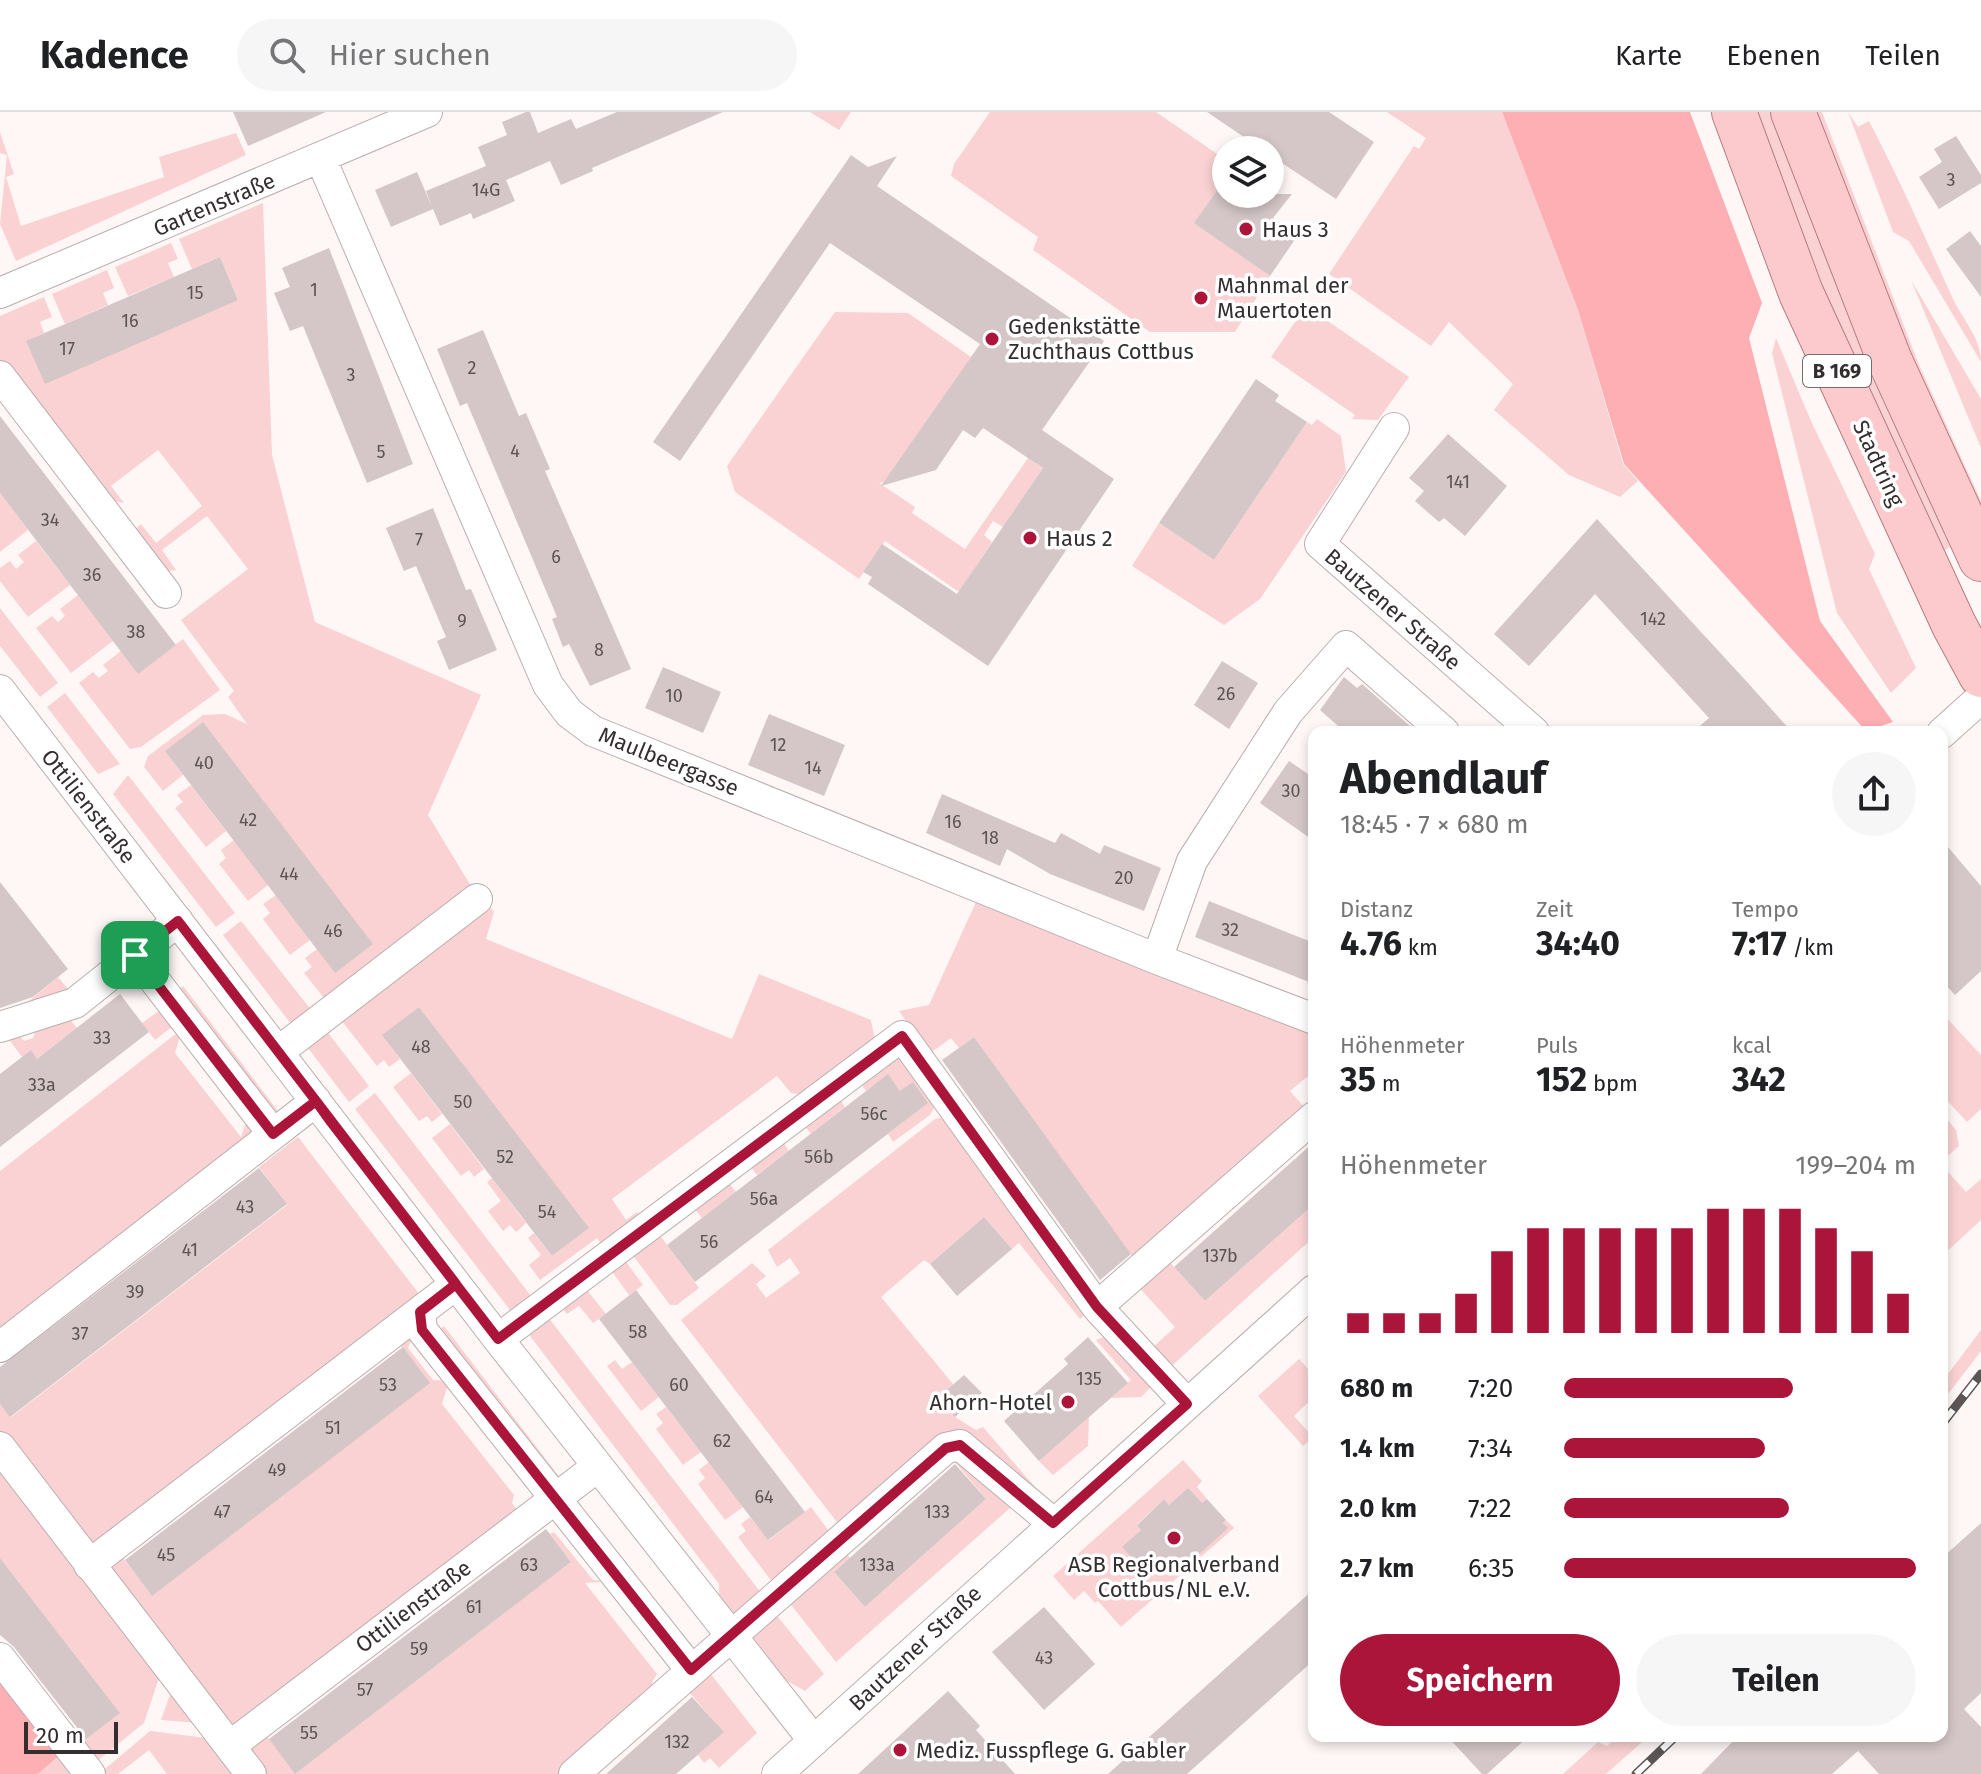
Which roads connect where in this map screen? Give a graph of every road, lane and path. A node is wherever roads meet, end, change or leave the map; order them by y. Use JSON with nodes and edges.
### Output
{"nodes":[{"id":1,"x":427,"y":112,"type":"edge"},
{"id":2,"x":1734,"y":112,"type":"edge"},
{"id":3,"x":1793,"y":112,"type":"edge"},
{"id":4,"x":321,"y":159,"type":"junction"},
{"id":5,"x":0,"y":293,"type":"edge"},
{"id":6,"x":0,"y":376,"type":"edge"},
{"id":7,"x":1394,"y":428,"type":"dead end"},
{"id":8,"x":1981,"y":559,"type":"edge"},
{"id":9,"x":166,"y":593,"type":"dead end"},
{"id":10,"x":1981,"y":675,"type":"edge"},
{"id":11,"x":0,"y":690,"type":"edge"},
{"id":12,"x":1981,"y":698,"type":"edge"},
{"id":13,"x":1437,"y":726,"type":"edge"},
{"id":14,"x":1527,"y":726,"type":"edge"},
{"id":15,"x":1948,"y":728,"type":"edge"},
{"id":16,"x":477,"y":899,"type":"dead end"},
{"id":17,"x":178,"y":921,"type":"junction"},
{"id":18,"x":135,"y":955,"type":"junction"},
{"id":19,"x":1157,"y":959,"type":"junction"},
{"id":20,"x":1308,"y":1017,"type":"edge"},
{"id":21,"x":0,"y":1027,"type":"edge"},
{"id":22,"x":278,"y":1052,"type":"junction"},
{"id":23,"x":316,"y":1101,"type":"junction"},
{"id":24,"x":1308,"y":1122,"type":"edge"},
{"id":25,"x":273,"y":1134,"type":"junction"},
{"id":26,"x":456,"y":1284,"type":"junction"},
{"id":27,"x":1308,"y":1295,"type":"edge"},
{"id":28,"x":1097,"y":1307,"type":"junction"},
{"id":29,"x":420,"y":1312,"type":"junction"},
{"id":30,"x":498,"y":1339,"type":"junction"},
{"id":31,"x":0,"y":1347,"type":"edge"},
{"id":32,"x":1187,"y":1404,"type":"junction"},
{"id":33,"x":0,"y":1447,"type":"edge"},
{"id":34,"x":597,"y":1467,"type":"junction"},
{"id":35,"x":554,"y":1498,"type":"junction"},
{"id":36,"x":1053,"y":1523,"type":"junction"},
{"id":37,"x":89,"y":1565,"type":"junction"},
{"id":38,"x":731,"y":1638,"type":"junction"},
{"id":39,"x":0,"y":1658,"type":"edge"},
{"id":40,"x":691,"y":1670,"type":"junction"},
{"id":41,"x":814,"y":1741,"type":"junction"},
{"id":42,"x":230,"y":1746,"type":"junction"},
{"id":43,"x":90,"y":1774,"type":"edge"},
{"id":44,"x":251,"y":1774,"type":"edge"},
{"id":45,"x":574,"y":1774,"type":"edge"},
{"id":46,"x":777,"y":1774,"type":"edge"}],
"edges":[{"from":1,"to":4,"type":"street","name":"Gartenstraße"},
{"from":2,"to":10,"type":"main road","name":"Stadtring","number":"B 169"},
{"from":3,"to":8,"type":"main road","number":"B 169"},
{"from":4,"to":5,"type":"street","name":"Gartenstraße"},
{"from":4,"to":19,"type":"street","name":"Maulbeergasse"},
{"from":6,"to":9,"type":"street"},
{"from":7,"to":14,"type":"street","name":"Bautzener Straße"},
{"from":11,"to":17,"type":"street","name":"Ottilienstraße"},
{"from":12,"to":15,"type":"street"},
{"from":13,"to":19,"type":"street"},
{"from":16,"to":22,"type":"street"},
{"from":17,"to":18,"type":"street"},
{"from":17,"to":22,"type":"street","name":"Ottilienstraße"},
{"from":18,"to":21,"type":"street"},
{"from":18,"to":25,"type":"street"},
{"from":19,"to":20,"type":"street","name":"Maulbeergasse"},
{"from":22,"to":23,"type":"street","name":"Ottilienstraße"},
{"from":23,"to":25,"type":"street"},
{"from":23,"to":26,"type":"street","name":"Ottilienstraße"},
{"from":24,"to":28,"type":"street"},
{"from":25,"to":31,"type":"street"},
{"from":26,"to":29,"type":"street"},
{"from":26,"to":30,"type":"street","name":"Ottilienstraße"},
{"from":27,"to":32,"type":"street","name":"Bautzener Straße"},
{"from":28,"to":30,"type":"street"},
{"from":28,"to":32,"type":"street"},
{"from":29,"to":35,"type":"street"},
{"from":29,"to":37,"type":"street"},
{"from":30,"to":34,"type":"street","name":"Ottilienstraße"},
{"from":32,"to":36,"type":"street","name":"Bautzener Straße"},
{"from":33,"to":37,"type":"street"},
{"from":34,"to":35,"type":"street","name":"Ottilienstraße"},
{"from":34,"to":38,"type":"street","name":"Ottilienstraße"},
{"from":35,"to":40,"type":"street"},
{"from":35,"to":42,"type":"street","name":"Ottilienstraße"},
{"from":36,"to":38,"type":"street"},
{"from":36,"to":41,"type":"street","name":"Bautzener Straße"},
{"from":37,"to":42,"type":"street"},
{"from":38,"to":40,"type":"street"},
{"from":38,"to":41,"type":"street","name":"Ottilienstraße"},
{"from":39,"to":43,"type":"street"},
{"from":40,"to":45,"type":"street"},
{"from":41,"to":46,"type":"street","name":"Bautzener Straße"},
{"from":42,"to":44,"type":"street"}]}
